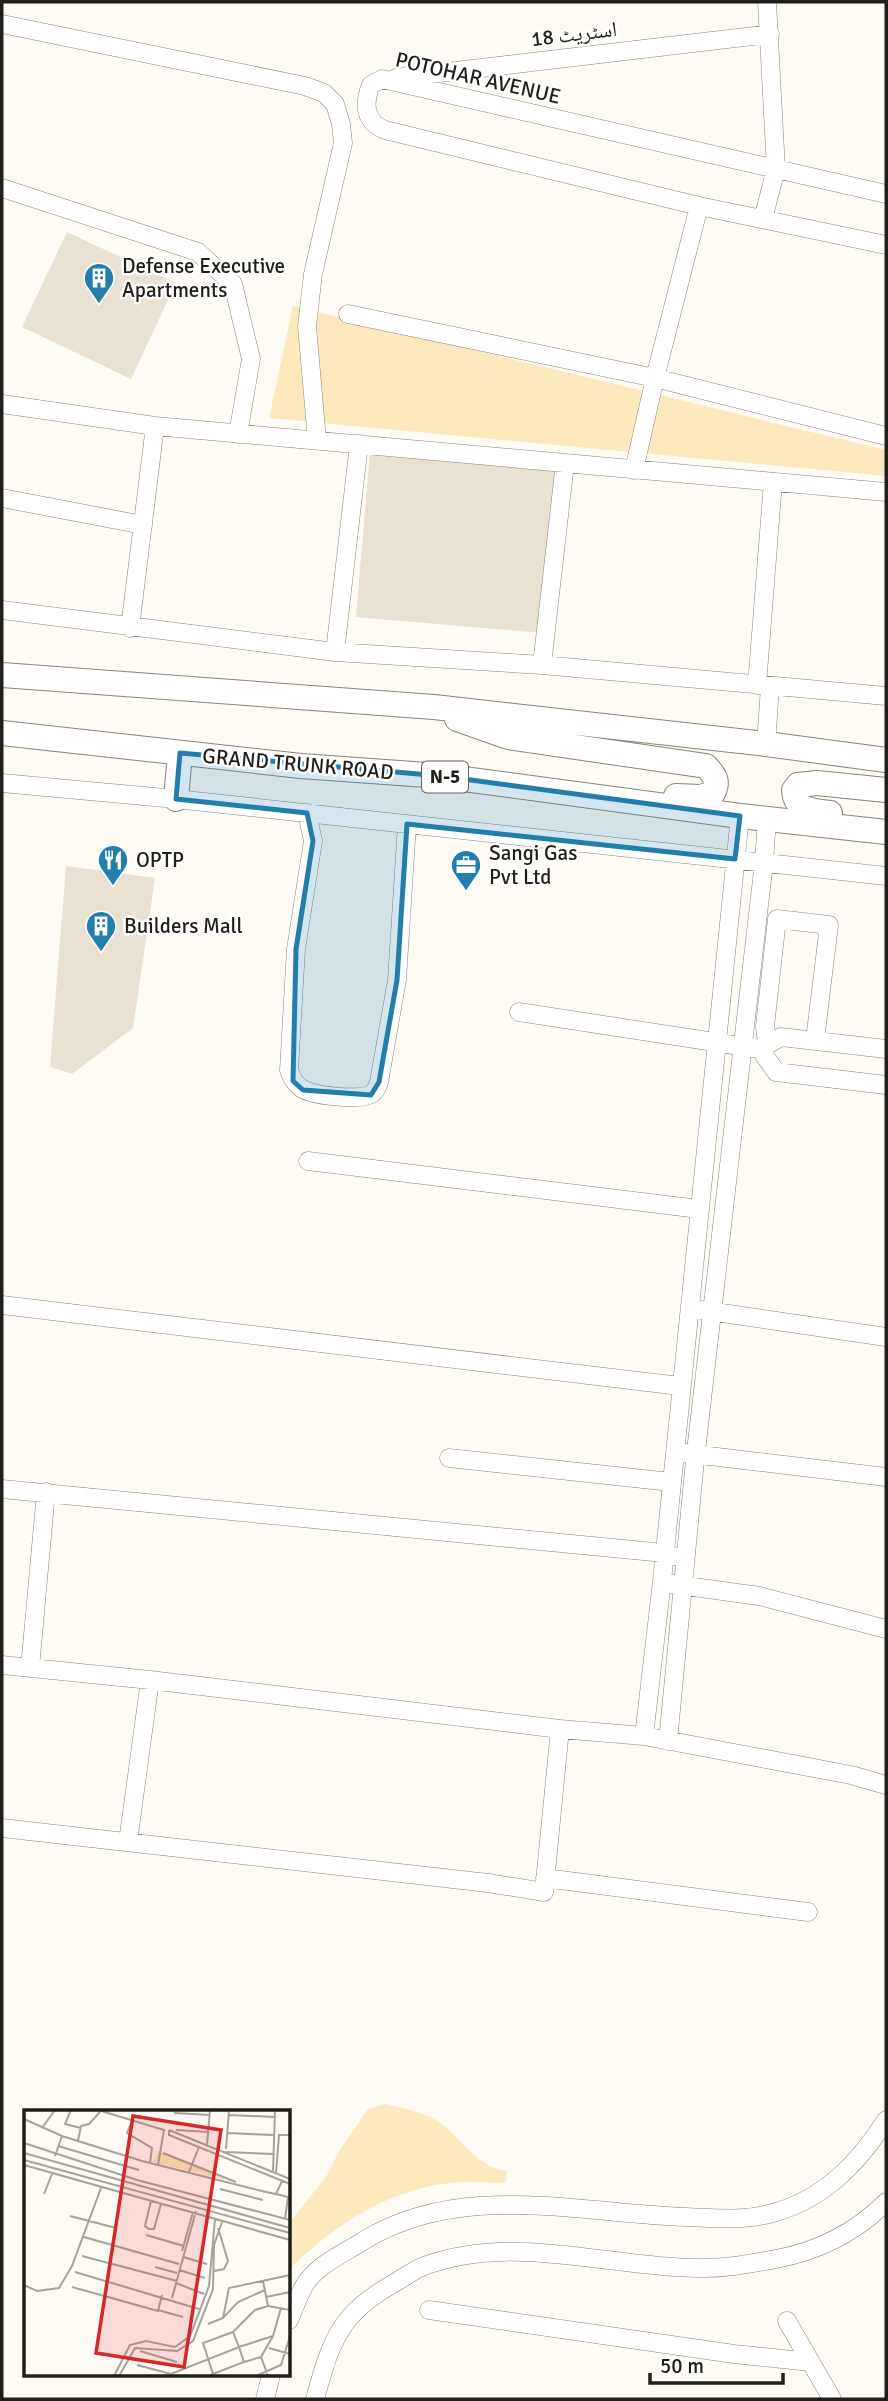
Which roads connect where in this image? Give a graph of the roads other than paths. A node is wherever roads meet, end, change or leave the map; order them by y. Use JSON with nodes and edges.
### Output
{"nodes":[{"id":1,"x":767,"y":2,"type":"edge"},
{"id":2,"x":2,"y":24,"type":"edge"},
{"id":3,"x":770,"y":34,"type":"junction"},
{"id":4,"x":382,"y":79,"type":"junction"},
{"id":5,"x":776,"y":169,"type":"junction"},
{"id":6,"x":2,"y":188,"type":"edge"},
{"id":7,"x":886,"y":194,"type":"edge"},
{"id":8,"x":699,"y":206,"type":"junction"},
{"id":9,"x":762,"y":219,"type":"junction"},
{"id":10,"x":886,"y":245,"type":"edge"},
{"id":11,"x":348,"y":314,"type":"dead end"},
{"id":12,"x":655,"y":378,"type":"junction"},
{"id":13,"x":2,"y":404,"type":"edge"},
{"id":14,"x":155,"y":426,"type":"junction"},
{"id":15,"x":238,"y":434,"type":"junction"},
{"id":16,"x":886,"y":436,"type":"edge"},
{"id":17,"x":317,"y":440,"type":"junction"},
{"id":18,"x":359,"y":444,"type":"junction"},
{"id":19,"x":565,"y":463,"type":"junction"},
{"id":20,"x":634,"y":470,"type":"junction"},
{"id":21,"x":773,"y":481,"type":"junction"},
{"id":22,"x":886,"y":492,"type":"edge"},
{"id":23,"x":2,"y":498,"type":"edge"},
{"id":24,"x":143,"y":525,"type":"junction"},
{"id":25,"x":2,"y":610,"type":"edge"},
{"id":26,"x":131,"y":628,"type":"junction"},
{"id":27,"x":335,"y":652,"type":"junction"},
{"id":28,"x":542,"y":665,"type":"junction"},
{"id":29,"x":2,"y":675,"type":"edge"},
{"id":30,"x":763,"y":686,"type":"junction"},
{"id":31,"x":886,"y":696,"type":"edge"},
{"id":32,"x":434,"y":707,"type":"junction"},
{"id":33,"x":2,"y":733,"type":"edge"},
{"id":34,"x":766,"y":744,"type":"junction"},
{"id":35,"x":180,"y":753,"type":"junction"},
{"id":36,"x":886,"y":760,"type":"edge"},
{"id":37,"x":441,"y":776,"type":"junction"},
{"id":38,"x":2,"y":783,"type":"edge"},
{"id":39,"x":886,"y":790,"type":"edge"},
{"id":40,"x":176,"y":799,"type":"junction"},
{"id":41,"x":307,"y":813,"type":"junction"},
{"id":42,"x":740,"y":816,"type":"junction"},
{"id":43,"x":886,"y":818,"type":"edge"},
{"id":44,"x":767,"y":819,"type":"junction"},
{"id":45,"x":407,"y":824,"type":"junction"},
{"id":46,"x":886,"y":832,"type":"edge"},
{"id":47,"x":735,"y":859,"type":"junction"},
{"id":48,"x":764,"y":862,"type":"junction"},
{"id":49,"x":886,"y":876,"type":"edge"},
{"id":50,"x":520,"y":1012,"type":"dead end"},
{"id":51,"x":815,"y":1040,"type":"junction"},
{"id":52,"x":715,"y":1043,"type":"junction"},
{"id":53,"x":764,"y":1046,"type":"junction"},
{"id":54,"x":742,"y":1048,"type":"junction"},
{"id":55,"x":886,"y":1049,"type":"edge"},
{"id":56,"x":886,"y":1085,"type":"edge"},
{"id":57,"x":308,"y":1161,"type":"dead end"},
{"id":58,"x":699,"y":1209,"type":"junction"},
{"id":59,"x":2,"y":1305,"type":"edge"},
{"id":60,"x":688,"y":1308,"type":"junction"},
{"id":61,"x":712,"y":1312,"type":"junction"},
{"id":62,"x":886,"y":1337,"type":"edge"},
{"id":63,"x":680,"y":1386,"type":"junction"},
{"id":64,"x":674,"y":1451,"type":"junction"},
{"id":65,"x":695,"y":1455,"type":"junction"},
{"id":66,"x":449,"y":1458,"type":"dead end"},
{"id":67,"x":886,"y":1477,"type":"edge"},
{"id":68,"x":671,"y":1482,"type":"junction"},
{"id":69,"x":2,"y":1489,"type":"edge"},
{"id":70,"x":46,"y":1493,"type":"junction"},
{"id":71,"x":664,"y":1554,"type":"junction"},
{"id":72,"x":685,"y":1558,"type":"junction"},
{"id":73,"x":662,"y":1581,"type":"junction"},
{"id":74,"x":683,"y":1586,"type":"junction"},
{"id":75,"x":886,"y":1629,"type":"edge"},
{"id":76,"x":2,"y":1665,"type":"edge"},
{"id":77,"x":30,"y":1668,"type":"junction"},
{"id":78,"x":150,"y":1680,"type":"junction"},
{"id":79,"x":560,"y":1728,"type":"junction"},
{"id":80,"x":644,"y":1736,"type":"junction"},
{"id":81,"x":668,"y":1741,"type":"junction"},
{"id":82,"x":886,"y":1785,"type":"edge"},
{"id":83,"x":2,"y":1828,"type":"edge"},
{"id":84,"x":128,"y":1842,"type":"junction"},
{"id":85,"x":545,"y":1878,"type":"junction"},
{"id":86,"x":808,"y":1912,"type":"dead end"},
{"id":87,"x":886,"y":2120,"type":"edge"},
{"id":88,"x":886,"y":2202,"type":"edge"},
{"id":89,"x":429,"y":2310,"type":"dead end"},
{"id":90,"x":290,"y":2318,"type":"edge"},
{"id":91,"x":787,"y":2321,"type":"dead end"},
{"id":92,"x":811,"y":2362,"type":"junction"},
{"id":93,"x":271,"y":2376,"type":"edge"},
{"id":94,"x":265,"y":2399,"type":"edge"},
{"id":95,"x":315,"y":2399,"type":"edge"},
{"id":96,"x":832,"y":2399,"type":"edge"}],
"edges":[{"from":1,"to":3,"type":"street"},
{"from":2,"to":17,"type":"street"},
{"from":3,"to":4,"type":"street","name":"اسٹریٹ 18"},
{"from":3,"to":5,"type":"street"},
{"from":4,"to":5,"type":"street","name":"POTOHAR AVENUE"},
{"from":4,"to":8,"type":"street","name":"POTOHAR AVENUE"},
{"from":5,"to":7,"type":"street","name":"POTOHAR AVENUE"},
{"from":5,"to":9,"type":"street"},
{"from":6,"to":15,"type":"street"},
{"from":8,"to":9,"type":"street","name":"POTOHAR AVENUE"},
{"from":8,"to":12,"type":"street"},
{"from":9,"to":10,"type":"street","name":"POTOHAR AVENUE"},
{"from":11,"to":12,"type":"street"},
{"from":12,"to":16,"type":"street"},
{"from":12,"to":20,"type":"street"},
{"from":13,"to":14,"type":"street"},
{"from":14,"to":15,"type":"street"},
{"from":14,"to":24,"type":"street"},
{"from":15,"to":17,"type":"street"},
{"from":17,"to":18,"type":"street"},
{"from":18,"to":19,"type":"street"},
{"from":18,"to":27,"type":"street"},
{"from":19,"to":20,"type":"street"},
{"from":19,"to":28,"type":"street"},
{"from":20,"to":21,"type":"street"},
{"from":21,"to":22,"type":"street"},
{"from":21,"to":30,"type":"street"},
{"from":23,"to":24,"type":"street"},
{"from":24,"to":26,"type":"street"},
{"from":25,"to":26,"type":"street"},
{"from":26,"to":27,"type":"street"},
{"from":27,"to":28,"type":"street"},
{"from":28,"to":30,"type":"street"},
{"from":29,"to":32,"type":"highway"},
{"from":30,"to":31,"type":"street"},
{"from":30,"to":34,"type":"street"},
{"from":32,"to":34,"type":"highway"},
{"from":32,"to":37,"type":"highway"},
{"from":33,"to":35,"type":"highway","name":"GRAND TRUNK ROAD","number":"N-5"},
{"from":34,"to":36,"type":"highway"},
{"from":35,"to":37,"type":"highway","name":"GRAND TRUNK ROAD","number":"N-5"},
{"from":35,"to":40,"type":"highway"},
{"from":37,"to":42,"type":"highway","name":"GRAND TRUNK ROAD","number":"N-5"},
{"from":38,"to":40,"type":"street"},
{"from":39,"to":43,"type":"highway"},
{"from":40,"to":41,"type":"street"},
{"from":41,"to":45,"type":"street"},
{"from":41,"to":45,"type":"street"},
{"from":42,"to":44,"type":"highway","name":"GRAND TRUNK ROAD","number":"N-5"},
{"from":42,"to":47,"type":"street"},
{"from":44,"to":46,"type":"highway","name":"GRAND TRUNK ROAD","number":"N-5"},
{"from":44,"to":48,"type":"street"},
{"from":45,"to":47,"type":"street"},
{"from":47,"to":48,"type":"street"},
{"from":47,"to":52,"type":"street"},
{"from":48,"to":49,"type":"street"},
{"from":48,"to":54,"type":"street"},
{"from":50,"to":52,"type":"street"},
{"from":51,"to":53,"type":"street"},
{"from":51,"to":53,"type":"street"},
{"from":51,"to":55,"type":"street"},
{"from":52,"to":54,"type":"street"},
{"from":52,"to":58,"type":"street"},
{"from":53,"to":54,"type":"street"},
{"from":53,"to":56,"type":"street"},
{"from":54,"to":61,"type":"street"},
{"from":57,"to":58,"type":"street"},
{"from":58,"to":60,"type":"street"},
{"from":59,"to":63,"type":"street"},
{"from":60,"to":61,"type":"street"},
{"from":60,"to":63,"type":"street"},
{"from":61,"to":62,"type":"street"},
{"from":61,"to":65,"type":"street"},
{"from":63,"to":64,"type":"street"},
{"from":64,"to":65,"type":"street"},
{"from":64,"to":68,"type":"street"},
{"from":65,"to":67,"type":"street"},
{"from":65,"to":72,"type":"street"},
{"from":66,"to":68,"type":"street"},
{"from":68,"to":71,"type":"street"},
{"from":69,"to":70,"type":"street"},
{"from":70,"to":71,"type":"street"},
{"from":70,"to":77,"type":"street"},
{"from":71,"to":72,"type":"street"},
{"from":71,"to":73,"type":"street"},
{"from":72,"to":74,"type":"street"},
{"from":73,"to":74,"type":"street"},
{"from":73,"to":80,"type":"street"},
{"from":74,"to":75,"type":"street"},
{"from":74,"to":81,"type":"street"},
{"from":76,"to":77,"type":"street"},
{"from":77,"to":78,"type":"street"},
{"from":78,"to":79,"type":"street"},
{"from":78,"to":84,"type":"street"},
{"from":79,"to":80,"type":"street"},
{"from":79,"to":85,"type":"street"},
{"from":80,"to":81,"type":"street"},
{"from":81,"to":82,"type":"street"},
{"from":83,"to":84,"type":"street"},
{"from":84,"to":85,"type":"street"},
{"from":85,"to":86,"type":"street"},
{"from":87,"to":90,"type":"street"},
{"from":88,"to":95,"type":"street"},
{"from":89,"to":92,"type":"street"},
{"from":91,"to":92,"type":"street"},
{"from":92,"to":96,"type":"street"},
{"from":93,"to":94,"type":"street"}]}
